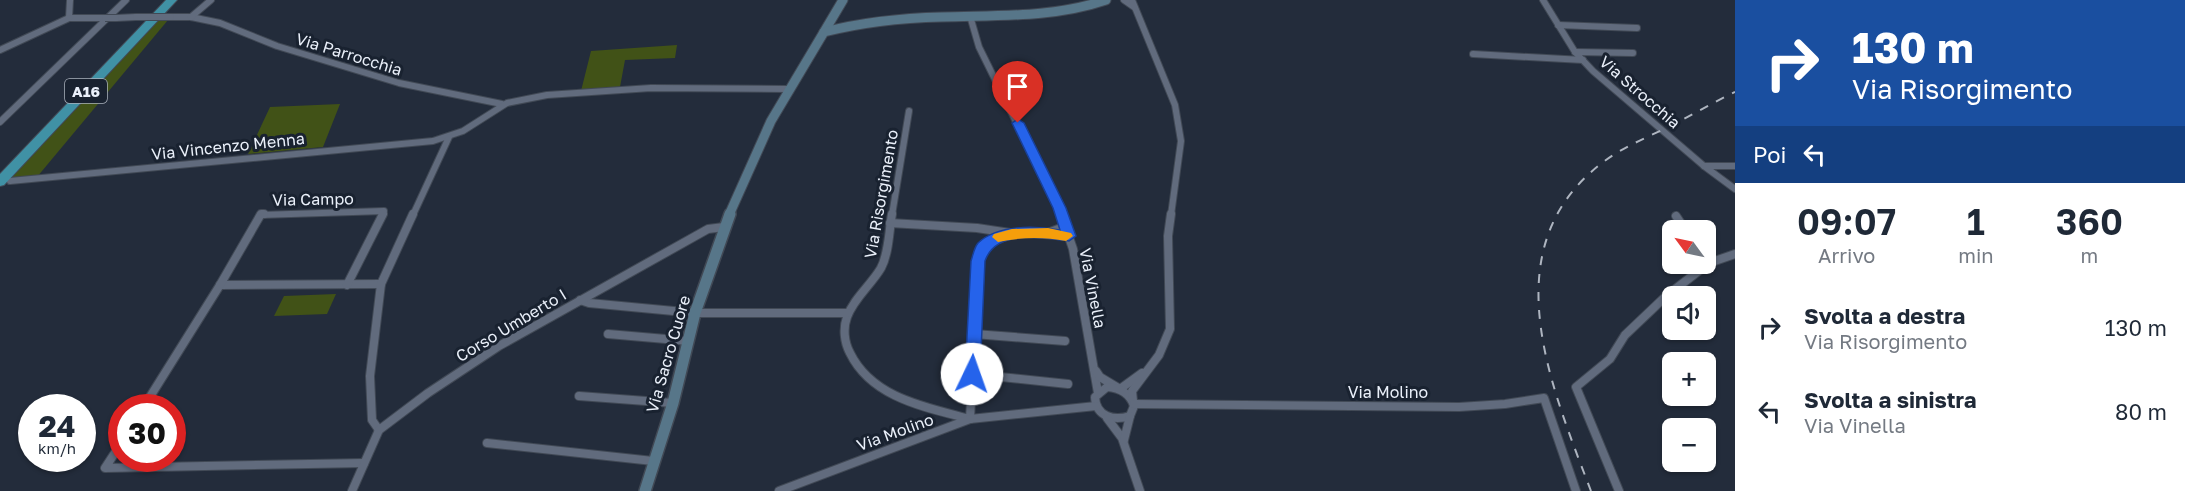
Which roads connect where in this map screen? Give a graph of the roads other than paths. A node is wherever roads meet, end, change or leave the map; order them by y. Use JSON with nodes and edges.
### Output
{"nodes":[{"id":1,"x":70,"y":0,"type":"edge"},
{"id":2,"x":126,"y":0,"type":"edge"},
{"id":3,"x":164,"y":0,"type":"edge"},
{"id":4,"x":172,"y":0,"type":"edge"},
{"id":5,"x":211,"y":0,"type":"edge"},
{"id":6,"x":843,"y":0,"type":"edge"},
{"id":7,"x":1106,"y":0,"type":"edge"},
{"id":8,"x":1124,"y":0,"type":"edge"},
{"id":9,"x":1543,"y":0,"type":"edge"},
{"id":10,"x":1133,"y":4,"type":"edge"},
{"id":11,"x":970,"y":16,"type":"junction"},
{"id":12,"x":191,"y":17,"type":"junction"},
{"id":13,"x":69,"y":18,"type":"junction"},
{"id":14,"x":1558,"y":26,"type":"junction"},
{"id":15,"x":1637,"y":28,"type":"dead end"},
{"id":16,"x":824,"y":32,"type":"junction"},
{"id":17,"x":0,"y":50,"type":"edge"},
{"id":18,"x":1575,"y":52,"type":"junction"},
{"id":19,"x":1633,"y":53,"type":"dead end"},
{"id":20,"x":1473,"y":54,"type":"dead end"},
{"id":21,"x":1583,"y":60,"type":"junction"},
{"id":22,"x":789,"y":88,"type":"junction"},
{"id":23,"x":502,"y":105,"type":"junction"},
{"id":24,"x":909,"y":111,"type":"dead end"},
{"id":25,"x":0,"y":122,"type":"edge"},
{"id":26,"x":449,"y":137,"type":"junction"},
{"id":27,"x":1704,"y":166,"type":"junction"},
{"id":28,"x":1735,"y":166,"type":"edge"},
{"id":29,"x":0,"y":171,"type":"edge"},
{"id":30,"x":1726,"y":181,"type":"junction"},
{"id":31,"x":5,"y":182,"type":"edge"},
{"id":32,"x":1735,"y":182,"type":"edge"},
{"id":33,"x":1735,"y":189,"type":"edge"},
{"id":34,"x":1676,"y":216,"type":"dead end"},
{"id":35,"x":1679,"y":220,"type":"edge"},
{"id":36,"x":890,"y":223,"type":"junction"},
{"id":37,"x":1066,"y":226,"type":"junction"},
{"id":38,"x":724,"y":227,"type":"junction"},
{"id":39,"x":1048,"y":233,"type":"junction"},
{"id":40,"x":1012,"y":234,"type":"junction"},
{"id":41,"x":1069,"y":236,"type":"junction"},
{"id":42,"x":1735,"y":254,"type":"edge"},
{"id":43,"x":1716,"y":259,"type":"edge"},
{"id":44,"x":1692,"y":274,"type":"edge"},
{"id":45,"x":381,"y":284,"type":"junction"},
{"id":46,"x":220,"y":285,"type":"junction"},
{"id":47,"x":347,"y":285,"type":"junction"},
{"id":48,"x":580,"y":300,"type":"junction"},
{"id":49,"x":848,"y":312,"type":"junction"},
{"id":50,"x":695,"y":313,"type":"junction"},
{"id":51,"x":608,"y":334,"type":"dead end"},
{"id":52,"x":974,"y":334,"type":"junction"},
{"id":53,"x":690,"y":341,"type":"junction"},
{"id":54,"x":1065,"y":341,"type":"dead end"},
{"id":55,"x":1149,"y":367,"type":"junction"},
{"id":56,"x":1096,"y":371,"type":"junction"},
{"id":57,"x":972,"y":374,"type":"junction"},
{"id":58,"x":1068,"y":384,"type":"dead end"},
{"id":59,"x":1120,"y":388,"type":"junction"},
{"id":60,"x":1098,"y":393,"type":"junction"},
{"id":61,"x":152,"y":394,"type":"edge"},
{"id":62,"x":579,"y":396,"type":"dead end"},
{"id":63,"x":673,"y":402,"type":"junction"},
{"id":64,"x":1134,"y":403,"type":"junction"},
{"id":65,"x":1096,"y":406,"type":"junction"},
{"id":66,"x":1106,"y":416,"type":"junction"},
{"id":67,"x":1130,"y":416,"type":"junction"},
{"id":68,"x":970,"y":420,"type":"junction"},
{"id":69,"x":380,"y":429,"type":"junction"},
{"id":70,"x":487,"y":443,"type":"dead end"},
{"id":71,"x":1125,"y":446,"type":"junction"},
{"id":72,"x":653,"y":461,"type":"junction"},
{"id":73,"x":364,"y":463,"type":"junction"},
{"id":74,"x":186,"y":466,"type":"edge"},
{"id":75,"x":352,"y":491,"type":"edge"},
{"id":76,"x":645,"y":491,"type":"edge"},
{"id":77,"x":779,"y":491,"type":"edge"},
{"id":78,"x":1140,"y":491,"type":"edge"},
{"id":79,"x":1576,"y":491,"type":"edge"},
{"id":80,"x":1619,"y":491,"type":"edge"}],
"edges":[{"from":1,"to":13,"type":"street"},
{"from":2,"to":25,"type":"street"},
{"from":3,"to":29,"type":"highway","number":"A16"},
{"from":4,"to":31,"type":"highway","number":"A16"},
{"from":5,"to":12,"type":"street"},
{"from":6,"to":16,"type":"street","name":"Via Sacro Cuore"},
{"from":7,"to":11,"type":"street"},
{"from":8,"to":10,"type":"street"},
{"from":9,"to":14,"type":"street","name":"Via Strocchia"},
{"from":10,"to":55,"type":"street"},
{"from":11,"to":16,"type":"street"},
{"from":11,"to":37,"type":"street","name":"Via Vinella"},
{"from":12,"to":13,"type":"street","name":"Via Parrocchia","bridge":true},
{"from":12,"to":23,"type":"street","name":"Via Parrocchia"},
{"from":13,"to":17,"type":"street"},
{"from":14,"to":15,"type":"street"},
{"from":14,"to":18,"type":"street","name":"Via Strocchia"},
{"from":16,"to":22,"type":"street","name":"Via Sacro Cuore"},
{"from":18,"to":19,"type":"street"},
{"from":18,"to":21,"type":"street","name":"Via Strocchia"},
{"from":20,"to":21,"type":"street"},
{"from":21,"to":27,"type":"street","name":"Via Strocchia"},
{"from":22,"to":23,"type":"street"},
{"from":22,"to":38,"type":"street","name":"Via Sacro Cuore"},
{"from":23,"to":26,"type":"street"},
{"from":24,"to":36,"type":"street","name":"Via Risorgimento"},
{"from":26,"to":31,"type":"street","name":"Via Vincenzo Menna"},
{"from":26,"to":45,"type":"street"},
{"from":27,"to":28,"type":"street"},
{"from":27,"to":30,"type":"street","name":"Via Strocchia"},
{"from":30,"to":32,"type":"street"},
{"from":30,"to":33,"type":"street","name":"Via Strocchia"},
{"from":34,"to":35,"type":"street"},
{"from":36,"to":40,"type":"street"},
{"from":36,"to":49,"type":"street","name":"Via Risorgimento"},
{"from":37,"to":39,"type":"street"},
{"from":37,"to":41,"type":"street","name":"Via Vinella"},
{"from":38,"to":48,"type":"street","name":"Corso Umberto I"},
{"from":38,"to":50,"type":"street","name":"Via Sacro Cuore"},
{"from":39,"to":40,"type":"street"},
{"from":39,"to":41,"type":"street"},
{"from":40,"to":52,"type":"street"},
{"from":41,"to":56,"type":"street","name":"Via Vinella"},
{"from":42,"to":43,"type":"street"},
{"from":44,"to":80,"type":"street"},
{"from":45,"to":47,"type":"street"},
{"from":45,"to":69,"type":"street"},
{"from":46,"to":47,"type":"street"},
{"from":46,"to":47,"type":"street","name":"Via Campo"},
{"from":46,"to":61,"type":"street"},
{"from":48,"to":50,"type":"street"},
{"from":48,"to":69,"type":"street","name":"Corso Umberto I"},
{"from":49,"to":50,"type":"street"},
{"from":49,"to":68,"type":"street"},
{"from":50,"to":53,"type":"street","name":"Via Sacro Cuore"},
{"from":51,"to":53,"type":"street"},
{"from":52,"to":54,"type":"street"},
{"from":52,"to":57,"type":"street"},
{"from":53,"to":63,"type":"street","name":"Via Sacro Cuore"},
{"from":55,"to":59,"type":"street"},
{"from":55,"to":64,"type":"street"},
{"from":56,"to":59,"type":"street"},
{"from":56,"to":60,"type":"street","name":"Via Vinella"},
{"from":57,"to":58,"type":"street"},
{"from":57,"to":68,"type":"street"},
{"from":59,"to":60,"type":"street"},
{"from":59,"to":64,"type":"street"},
{"from":60,"to":65,"type":"street"},
{"from":62,"to":63,"type":"street"},
{"from":63,"to":72,"type":"street","name":"Via Sacro Cuore"},
{"from":64,"to":67,"type":"street"},
{"from":64,"to":79,"type":"street","name":"Via Molino"},
{"from":65,"to":66,"type":"street"},
{"from":65,"to":68,"type":"street","name":"Via Molino"},
{"from":66,"to":67,"type":"street"},
{"from":66,"to":71,"type":"street"},
{"from":67,"to":71,"type":"street"},
{"from":68,"to":77,"type":"street","name":"Via Molino"},
{"from":69,"to":73,"type":"street","name":"Corso Umberto I"},
{"from":70,"to":72,"type":"street"},
{"from":71,"to":78,"type":"street"},
{"from":72,"to":76,"type":"street","name":"Via Sacro Cuore"},
{"from":73,"to":74,"type":"street"},
{"from":73,"to":75,"type":"street","name":"Corso Umberto I"}]}
